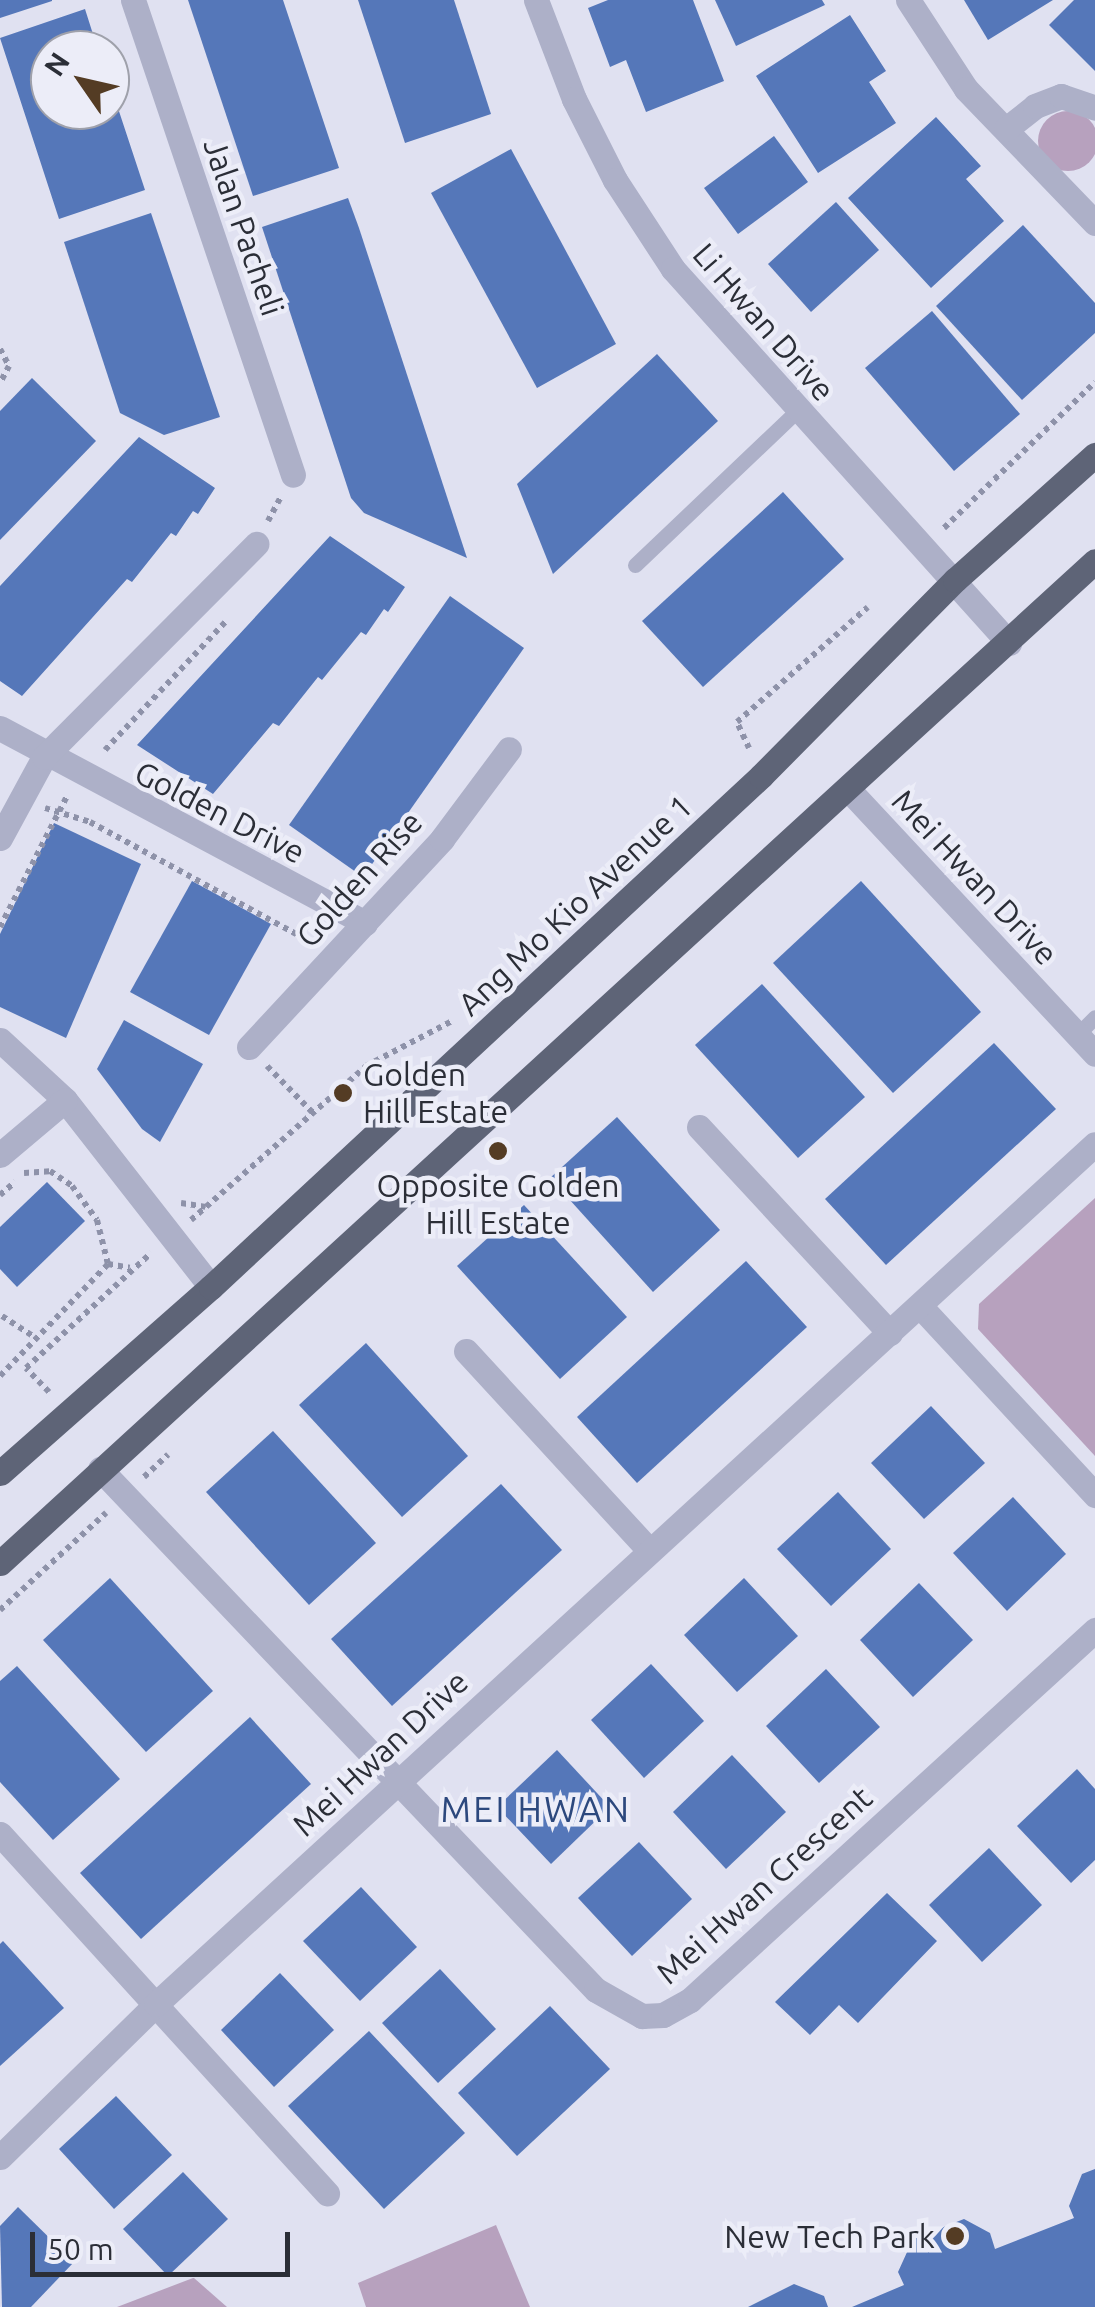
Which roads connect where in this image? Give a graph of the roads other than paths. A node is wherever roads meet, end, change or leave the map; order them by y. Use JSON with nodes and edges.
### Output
{"nodes":[{"id":1,"x":133,"y":0,"type":"edge"},
{"id":2,"x":536,"y":0,"type":"edge"},
{"id":3,"x":908,"y":0,"type":"edge"},
{"id":4,"x":1095,"y":108,"type":"edge"},
{"id":5,"x":1006,"y":129,"type":"junction"},
{"id":6,"x":1090,"y":204,"type":"edge"},
{"id":7,"x":798,"y":410,"type":"junction"},
{"id":8,"x":1095,"y":454,"type":"edge"},
{"id":9,"x":294,"y":475,"type":"road end"},
{"id":10,"x":256,"y":544,"type":"road end"},
{"id":11,"x":1095,"y":561,"type":"edge"},
{"id":12,"x":635,"y":564,"type":"dead end"},
{"id":13,"x":955,"y":580,"type":"junction"},
{"id":14,"x":1009,"y":643,"type":"junction"},
{"id":15,"x":0,"y":728,"type":"edge"},
{"id":16,"x":509,"y":748,"type":"dead end"},
{"id":17,"x":44,"y":758,"type":"junction"},
{"id":18,"x":848,"y":789,"type":"junction"},
{"id":19,"x":0,"y":838,"type":"edge"},
{"id":20,"x":365,"y":923,"type":"junction"},
{"id":21,"x":1086,"y":1026,"type":"edge"},
{"id":22,"x":0,"y":1040,"type":"edge"},
{"id":23,"x":256,"y":1054,"type":"road end"},
{"id":24,"x":1095,"y":1054,"type":"edge"},
{"id":25,"x":65,"y":1100,"type":"junction"},
{"id":26,"x":699,"y":1127,"type":"dead end"},
{"id":27,"x":1095,"y":1144,"type":"edge"},
{"id":28,"x":0,"y":1155,"type":"edge"},
{"id":29,"x":212,"y":1287,"type":"junction"},
{"id":30,"x":920,"y":1306,"type":"junction"},
{"id":31,"x":890,"y":1332,"type":"junction"},
{"id":32,"x":466,"y":1351,"type":"dead end"},
{"id":33,"x":100,"y":1469,"type":"junction"},
{"id":34,"x":0,"y":1473,"type":"edge"},
{"id":35,"x":1095,"y":1495,"type":"edge"},
{"id":36,"x":649,"y":1550,"type":"junction"},
{"id":37,"x":0,"y":1562,"type":"edge"},
{"id":38,"x":1095,"y":1630,"type":"edge"},
{"id":39,"x":398,"y":1781,"type":"junction"},
{"id":40,"x":0,"y":1834,"type":"edge"},
{"id":41,"x":156,"y":2004,"type":"junction"},
{"id":42,"x":0,"y":2157,"type":"edge"},
{"id":43,"x":327,"y":2193,"type":"dead end"}],
"edges":[{"from":1,"to":9,"type":"street","name":"Jalan Pacheli"},
{"from":2,"to":7,"type":"street","name":"Li Hwan Drive"},
{"from":3,"to":5,"type":"street"},
{"from":4,"to":5,"type":"street"},
{"from":5,"to":6,"type":"street"},
{"from":7,"to":12,"type":"lane"},
{"from":7,"to":13,"type":"street","name":"Li Hwan Drive"},
{"from":8,"to":13,"type":"main road","name":"Ang Mo Kio Avenue 1"},
{"from":10,"to":17,"type":"street"},
{"from":11,"to":14,"type":"main road"},
{"from":13,"to":14,"type":"street","name":"Li Hwan Drive"},
{"from":13,"to":29,"type":"main road","name":"Ang Mo Kio Avenue 1"},
{"from":14,"to":18,"type":"main road"},
{"from":15,"to":17,"type":"street","name":"Golden Drive"},
{"from":16,"to":20,"type":"street","name":"Golden Rise"},
{"from":17,"to":19,"type":"street"},
{"from":17,"to":20,"type":"street","name":"Golden Drive"},
{"from":18,"to":21,"type":"street","name":"Mei Hwan Drive"},
{"from":18,"to":33,"type":"main road"},
{"from":20,"to":23,"type":"street","name":"Golden Rise"},
{"from":21,"to":24,"type":"street","name":"Mei Hwan Drive"},
{"from":22,"to":25,"type":"street"},
{"from":25,"to":28,"type":"street"},
{"from":25,"to":29,"type":"street"},
{"from":26,"to":31,"type":"street"},
{"from":27,"to":30,"type":"street","name":"Mei Hwan Drive"},
{"from":29,"to":34,"type":"main road","name":"Ang Mo Kio Avenue 1"},
{"from":30,"to":31,"type":"street","name":"Mei Hwan Drive"},
{"from":30,"to":35,"type":"street"},
{"from":31,"to":36,"type":"street","name":"Mei Hwan Drive"},
{"from":32,"to":36,"type":"street"},
{"from":33,"to":37,"type":"main road"},
{"from":33,"to":39,"type":"street","name":"Mei Hwan Crescent"},
{"from":36,"to":39,"type":"street","name":"Mei Hwan Drive"},
{"from":38,"to":39,"type":"street","name":"Mei Hwan Crescent"},
{"from":39,"to":41,"type":"street","name":"Mei Hwan Drive"},
{"from":40,"to":41,"type":"street"},
{"from":41,"to":42,"type":"street","name":"Mei Hwan Drive"},
{"from":41,"to":43,"type":"street"}]}
